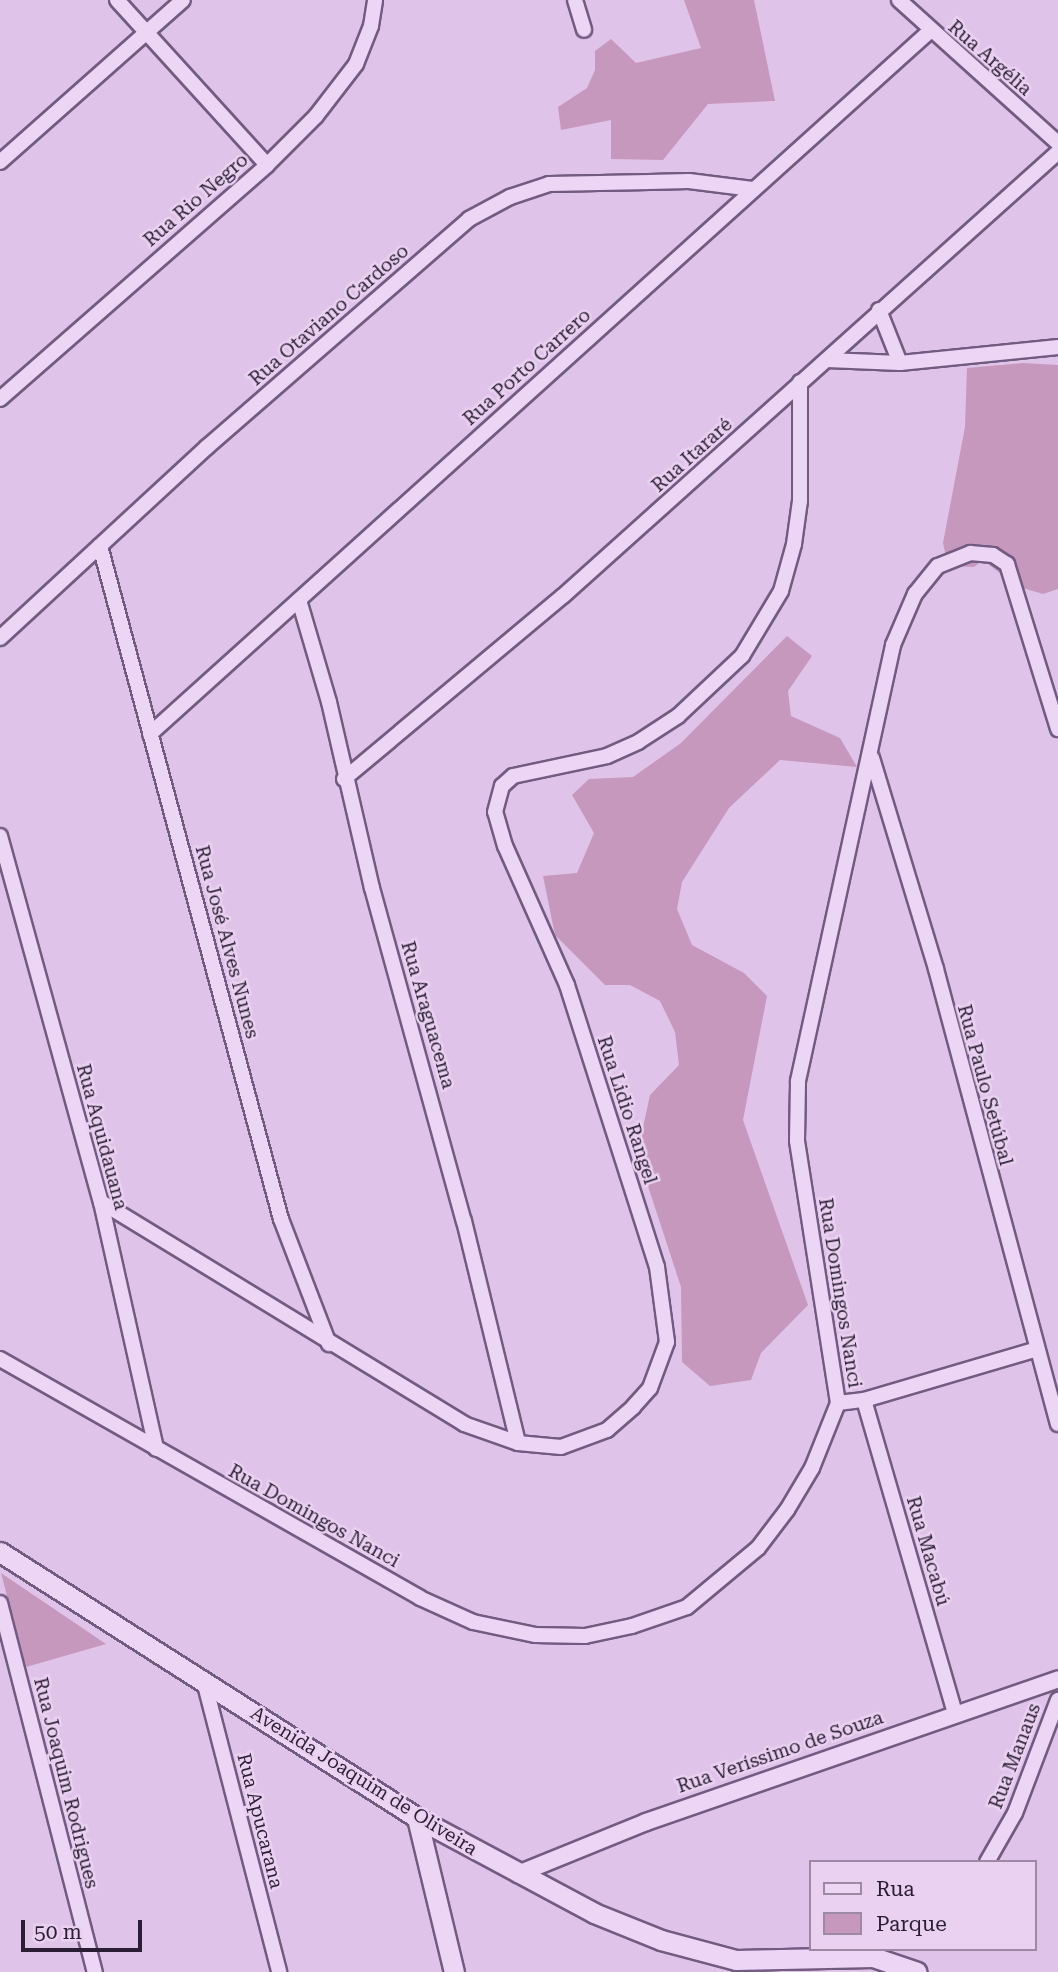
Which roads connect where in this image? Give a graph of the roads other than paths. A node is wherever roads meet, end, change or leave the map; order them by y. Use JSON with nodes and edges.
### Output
{"nodes":[{"id":1,"x":117,"y":0,"type":"edge"},
{"id":2,"x":183,"y":0,"type":"edge"},
{"id":3,"x":374,"y":0,"type":"edge"},
{"id":4,"x":575,"y":0,"type":"edge"},
{"id":5,"x":899,"y":0,"type":"edge"},
{"id":6,"x":584,"y":30,"type":"dead end"},
{"id":7,"x":930,"y":31,"type":"junction"},
{"id":8,"x":147,"y":33,"type":"junction"},
{"id":9,"x":1058,"y":142,"type":"edge"},
{"id":10,"x":1058,"y":152,"type":"edge"},
{"id":11,"x":0,"y":162,"type":"edge"},
{"id":12,"x":267,"y":165,"type":"junction"},
{"id":13,"x":752,"y":189,"type":"junction"},
{"id":14,"x":879,"y":310,"type":"junction"},
{"id":15,"x":1058,"y":347,"type":"edge"},
{"id":16,"x":827,"y":360,"type":"junction"},
{"id":17,"x":900,"y":363,"type":"junction"},
{"id":18,"x":800,"y":382,"type":"junction"},
{"id":19,"x":0,"y":399,"type":"edge"},
{"id":20,"x":100,"y":546,"type":"junction"},
{"id":21,"x":299,"y":600,"type":"junction"},
{"id":22,"x":0,"y":638,"type":"edge"},
{"id":23,"x":1058,"y":729,"type":"edge"},
{"id":24,"x":150,"y":734,"type":"junction"},
{"id":25,"x":871,"y":756,"type":"junction"},
{"id":26,"x":344,"y":779,"type":"junction"},
{"id":27,"x":0,"y":836,"type":"edge"},
{"id":28,"x":101,"y":1202,"type":"junction"},
{"id":29,"x":329,"y":1344,"type":"junction"},
{"id":30,"x":1037,"y":1349,"type":"junction"},
{"id":31,"x":0,"y":1359,"type":"edge"},
{"id":32,"x":864,"y":1400,"type":"junction"},
{"id":33,"x":838,"y":1403,"type":"junction"},
{"id":34,"x":1058,"y":1424,"type":"edge"},
{"id":35,"x":518,"y":1443,"type":"junction"},
{"id":36,"x":156,"y":1449,"type":"junction"},
{"id":37,"x":0,"y":1552,"type":"edge"},
{"id":38,"x":0,"y":1603,"type":"edge"},
{"id":39,"x":1058,"y":1679,"type":"edge"},
{"id":40,"x":204,"y":1681,"type":"junction"},
{"id":41,"x":1058,"y":1700,"type":"edge"},
{"id":42,"x":955,"y":1713,"type":"junction"},
{"id":43,"x":417,"y":1818,"type":"junction"},
{"id":44,"x":989,"y":1860,"type":"edge"},
{"id":45,"x":519,"y":1874,"type":"junction"},
{"id":46,"x":878,"y":1953,"type":"edge"},
{"id":47,"x":95,"y":1972,"type":"edge"},
{"id":48,"x":279,"y":1972,"type":"edge"},
{"id":49,"x":454,"y":1972,"type":"edge"},
{"id":50,"x":917,"y":1972,"type":"edge"}],
"edges":[{"from":1,"to":8,"type":"street"},
{"from":2,"to":8,"type":"street"},
{"from":3,"to":12,"type":"street","name":"Rua Rio Negro"},
{"from":4,"to":6,"type":"street"},
{"from":5,"to":7,"type":"street","name":"Rua Argélia"},
{"from":7,"to":9,"type":"street","name":"Rua Argélia"},
{"from":7,"to":13,"type":"street","name":"Rua Porto Carrero"},
{"from":8,"to":11,"type":"street"},
{"from":8,"to":12,"type":"street"},
{"from":10,"to":14,"type":"street","name":"Rua Itararé"},
{"from":12,"to":19,"type":"street","name":"Rua Rio Negro"},
{"from":13,"to":20,"type":"street","name":"Rua Otaviano Cardoso"},
{"from":13,"to":21,"type":"street","name":"Rua Porto Carrero"},
{"from":14,"to":16,"type":"street","name":"Rua Itararé"},
{"from":14,"to":17,"type":"street"},
{"from":15,"to":17,"type":"street"},
{"from":16,"to":17,"type":"street"},
{"from":16,"to":18,"type":"street","name":"Rua Itararé"},
{"from":18,"to":26,"type":"street","name":"Rua Itararé"},
{"from":18,"to":35,"type":"street","name":"Rua Lidio Rangel"},
{"from":20,"to":22,"type":"street","name":"Rua Otaviano Cardoso"},
{"from":20,"to":24,"type":"street","name":"Rua José Alves Nunes"},
{"from":21,"to":24,"type":"street","name":"Rua Porto Carrero"},
{"from":21,"to":26,"type":"street","name":"Rua Araguacema"},
{"from":23,"to":25,"type":"street","name":"Rua Domingos Nanci"},
{"from":24,"to":29,"type":"street","name":"Rua José Alves Nunes"},
{"from":25,"to":30,"type":"street","name":"Rua Paulo Setúbal"},
{"from":25,"to":33,"type":"street","name":"Rua Domingos Nanci"},
{"from":26,"to":35,"type":"street","name":"Rua Araguacema"},
{"from":27,"to":28,"type":"street","name":"Rua Aquidauana"},
{"from":28,"to":29,"type":"street","name":"Rua Lidio Rangel"},
{"from":28,"to":36,"type":"street","name":"Rua Aquidauana"},
{"from":29,"to":35,"type":"street","name":"Rua Lidio Rangel"},
{"from":30,"to":32,"type":"street"},
{"from":30,"to":34,"type":"street","name":"Rua Paulo Setúbal"},
{"from":31,"to":36,"type":"street","name":"Rua Domingos Nanci"},
{"from":32,"to":33,"type":"street"},
{"from":32,"to":42,"type":"street","name":"Rua Macabú"},
{"from":33,"to":36,"type":"street","name":"Rua Domingos Nanci"},
{"from":37,"to":40,"type":"main road","name":"Avenida Joaquim de Oliveira"},
{"from":38,"to":47,"type":"street","name":"Rua Joaquim Rodrigues"},
{"from":39,"to":42,"type":"street","name":"Rua Veríssimo de Souza"},
{"from":40,"to":43,"type":"main road","name":"Avenida Joaquim de Oliveira"},
{"from":40,"to":48,"type":"street","name":"Rua Apucarana"},
{"from":41,"to":44,"type":"street","name":"Rua Manaus"},
{"from":42,"to":45,"type":"street","name":"Rua Veríssimo de Souza"},
{"from":43,"to":45,"type":"main road","name":"Avenida Joaquim de Oliveira"},
{"from":43,"to":49,"type":"main road"},
{"from":45,"to":46,"type":"main road","name":"Avenida Joaquim de Oliveira"},
{"from":46,"to":50,"type":"main road","name":"Avenida Joaquim de Oliveira"}]}
